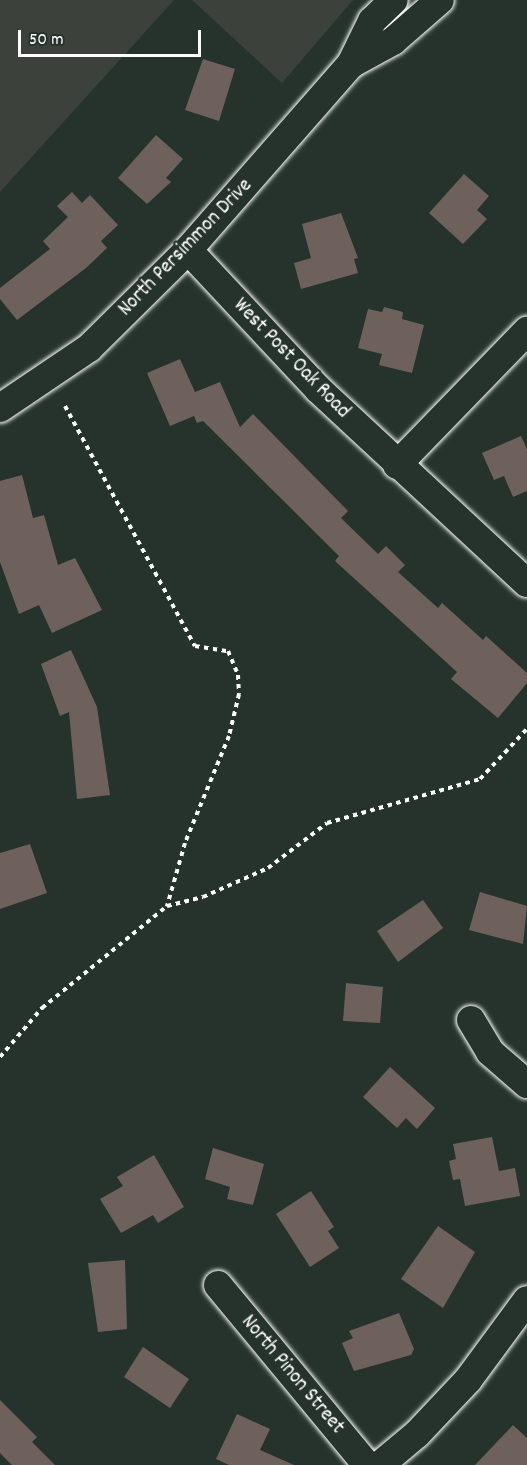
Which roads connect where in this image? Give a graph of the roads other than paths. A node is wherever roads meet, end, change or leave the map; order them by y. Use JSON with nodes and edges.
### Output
{"nodes":[{"id":1,"x":394,"y":0,"type":"edge"},
{"id":2,"x":440,"y":0,"type":"edge"},
{"id":3,"x":351,"y":64,"type":"junction"},
{"id":4,"x":188,"y":250,"type":"junction"},
{"id":5,"x":527,"y":331,"type":"edge"},
{"id":6,"x":0,"y":408,"type":"edge"},
{"id":7,"x":397,"y":465,"type":"junction"},
{"id":8,"x":527,"y":584,"type":"edge"},
{"id":9,"x":471,"y":1020,"type":"dead end"},
{"id":10,"x":527,"y":1084,"type":"edge"},
{"id":11,"x":218,"y":1285,"type":"dead end"},
{"id":12,"x":527,"y":1300,"type":"edge"},
{"id":13,"x":367,"y":1465,"type":"edge"},
{"id":14,"x":380,"y":1465,"type":"edge"}],
"edges":[{"from":1,"to":3,"type":"street","name":"North Persimmon Drive"},
{"from":2,"to":3,"type":"street","name":"North Persimmon Drive"},
{"from":3,"to":4,"type":"street","name":"North Persimmon Drive"},
{"from":4,"to":6,"type":"street","name":"North Persimmon Drive"},
{"from":4,"to":7,"type":"street","name":"West Post Oak Road"},
{"from":5,"to":7,"type":"street"},
{"from":7,"to":8,"type":"street","name":"West Post Oak Road"},
{"from":9,"to":10,"type":"street"},
{"from":11,"to":13,"type":"street","name":"North Pinon Street"},
{"from":12,"to":14,"type":"street"}]}
